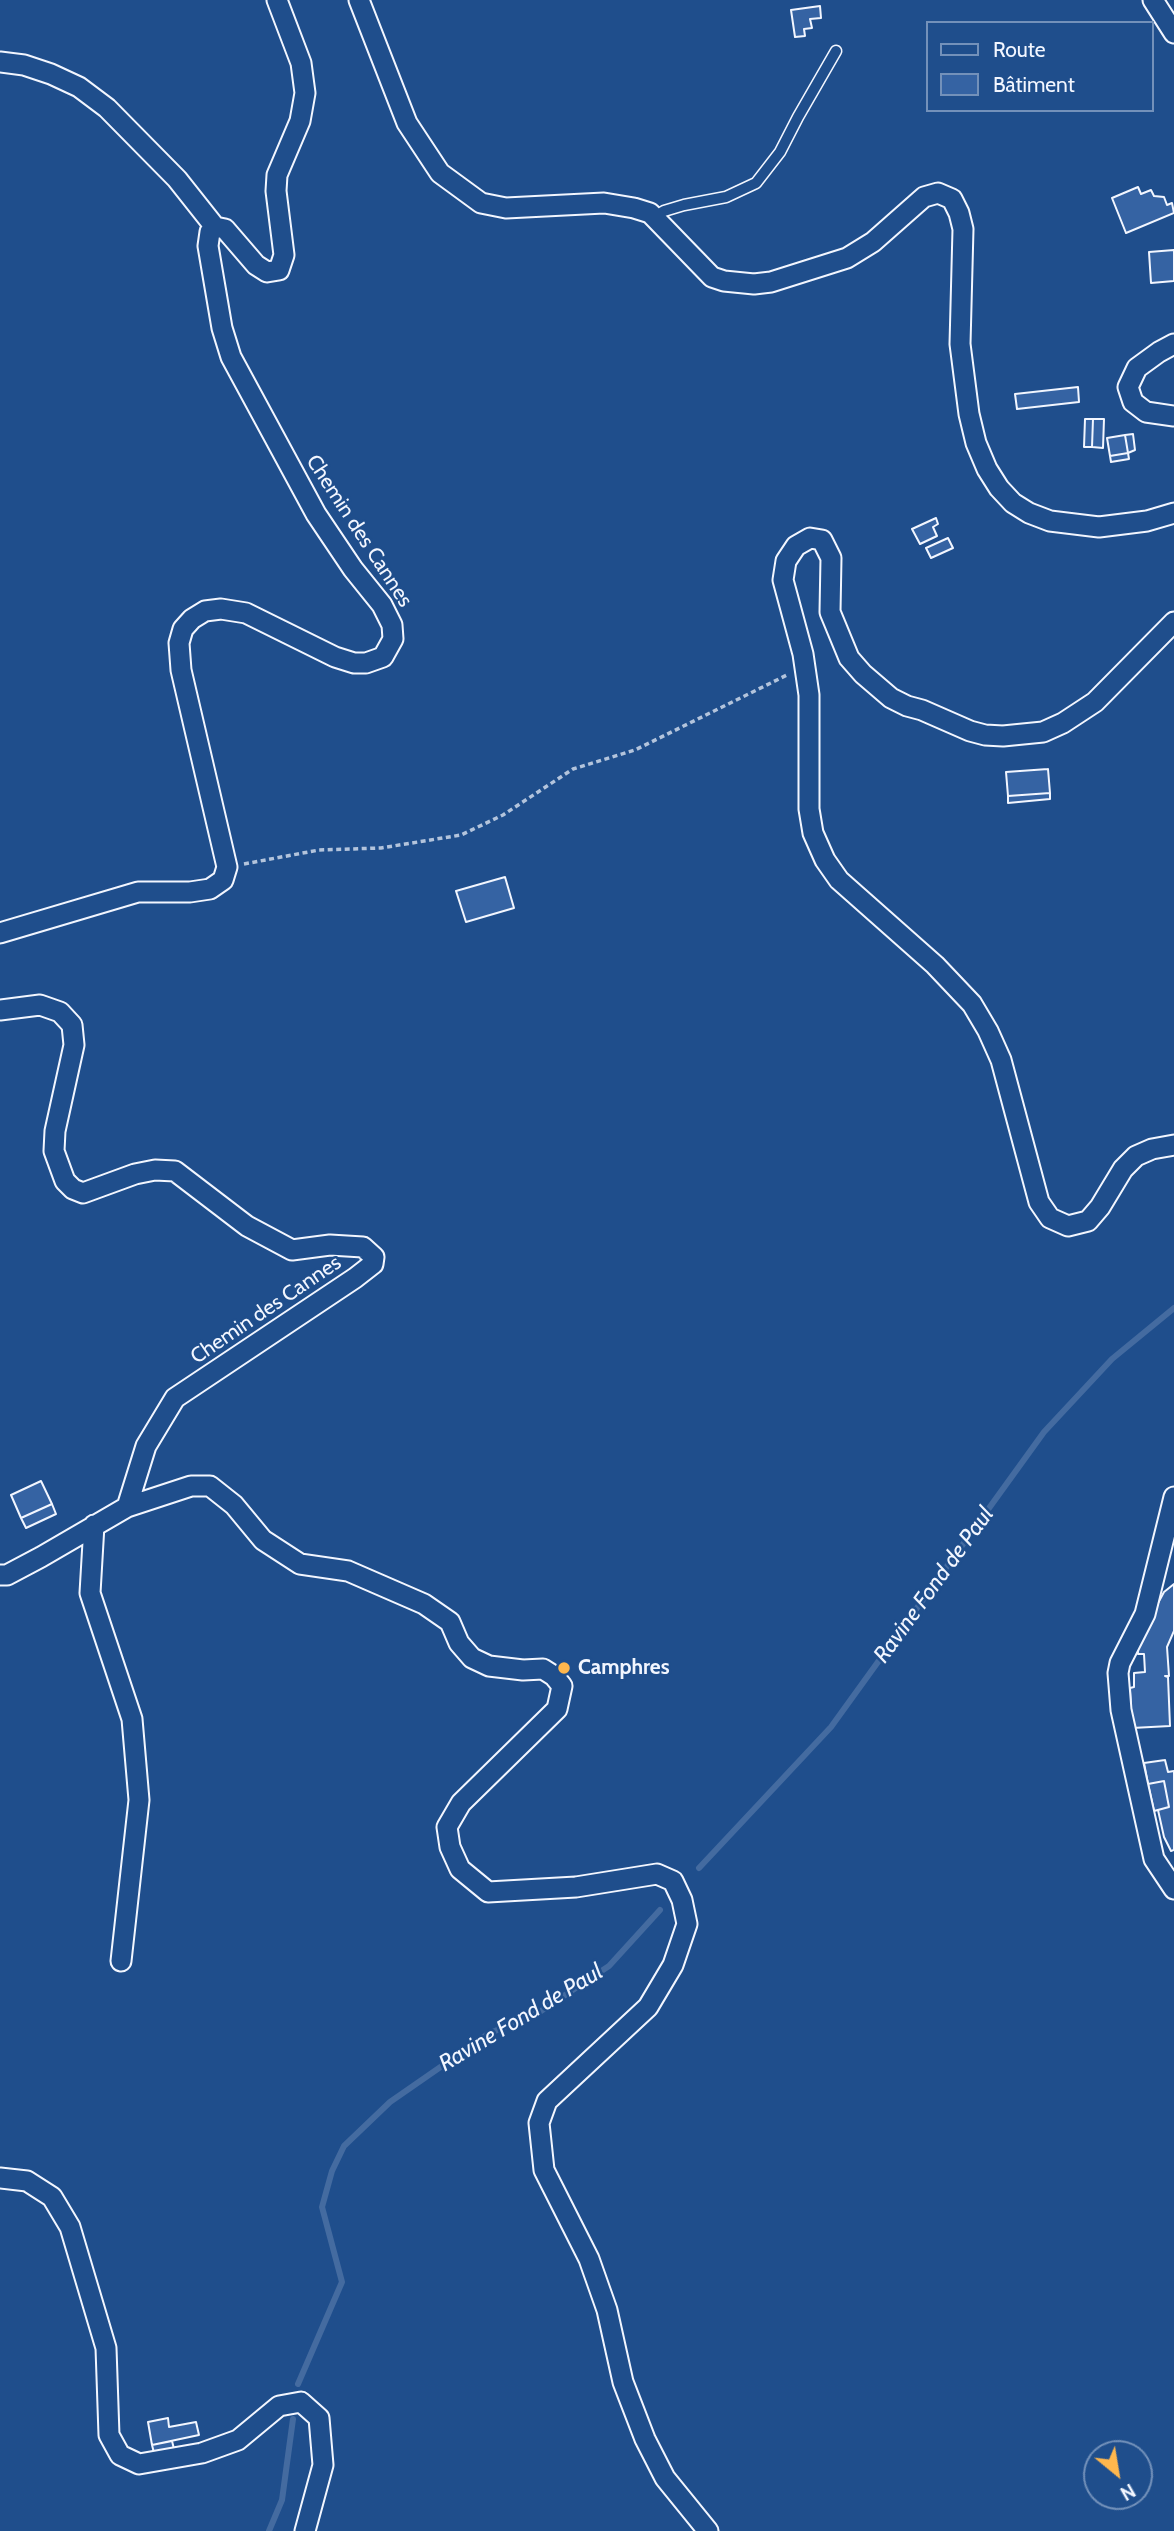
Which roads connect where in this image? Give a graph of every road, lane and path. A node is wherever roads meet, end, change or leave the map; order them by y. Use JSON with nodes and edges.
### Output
{"nodes":[{"id":1,"x":277,"y":0,"type":"edge"},
{"id":2,"x":359,"y":0,"type":"edge"},
{"id":3,"x":1153,"y":0,"type":"edge"},
{"id":4,"x":1174,"y":33,"type":"edge"},
{"id":5,"x":836,"y":51,"type":"dead end"},
{"id":6,"x":0,"y":62,"type":"edge"},
{"id":7,"x":654,"y":217,"type":"junction"},
{"id":8,"x":215,"y":227,"type":"junction"},
{"id":9,"x":1174,"y":344,"type":"edge"},
{"id":10,"x":1174,"y":416,"type":"edge"},
{"id":11,"x":1174,"y":513,"type":"edge"},
{"id":12,"x":1174,"y":622,"type":"edge"},
{"id":13,"x":803,"y":654,"type":"junction"},
{"id":14,"x":227,"y":867,"type":"junction"},
{"id":15,"x":0,"y":933,"type":"edge"},
{"id":16,"x":0,"y":1010,"type":"edge"},
{"id":17,"x":1174,"y":1146,"type":"edge"},
{"id":18,"x":1174,"y":1497,"type":"edge"},
{"id":19,"x":127,"y":1507,"type":"junction"},
{"id":20,"x":94,"y":1525,"type":"junction"},
{"id":21,"x":0,"y":1576,"type":"edge"},
{"id":22,"x":1174,"y":1889,"type":"edge"},
{"id":23,"x":121,"y":1961,"type":"dead end"},
{"id":24,"x":0,"y":2178,"type":"edge"},
{"id":25,"x":305,"y":2531,"type":"edge"},
{"id":26,"x":708,"y":2531,"type":"edge"}],
"edges":[{"from":1,"to":8,"type":"street"},
{"from":2,"to":7,"type":"street"},
{"from":3,"to":4,"type":"street"},
{"from":5,"to":7,"type":"lane"},
{"from":6,"to":8,"type":"street"},
{"from":7,"to":11,"type":"street"},
{"from":8,"to":14,"type":"street","name":"Chemin des Cannes"},
{"from":9,"to":10,"type":"street"},
{"from":12,"to":13,"type":"street"},
{"from":13,"to":14,"type":"path"},
{"from":13,"to":17,"type":"street"},
{"from":14,"to":15,"type":"street"},
{"from":16,"to":19,"type":"street","name":"Chemin des Cannes"},
{"from":18,"to":22,"type":"street"},
{"from":19,"to":20,"type":"street"},
{"from":19,"to":26,"type":"street"},
{"from":20,"to":21,"type":"street"},
{"from":20,"to":23,"type":"street"},
{"from":24,"to":25,"type":"street"}]}
